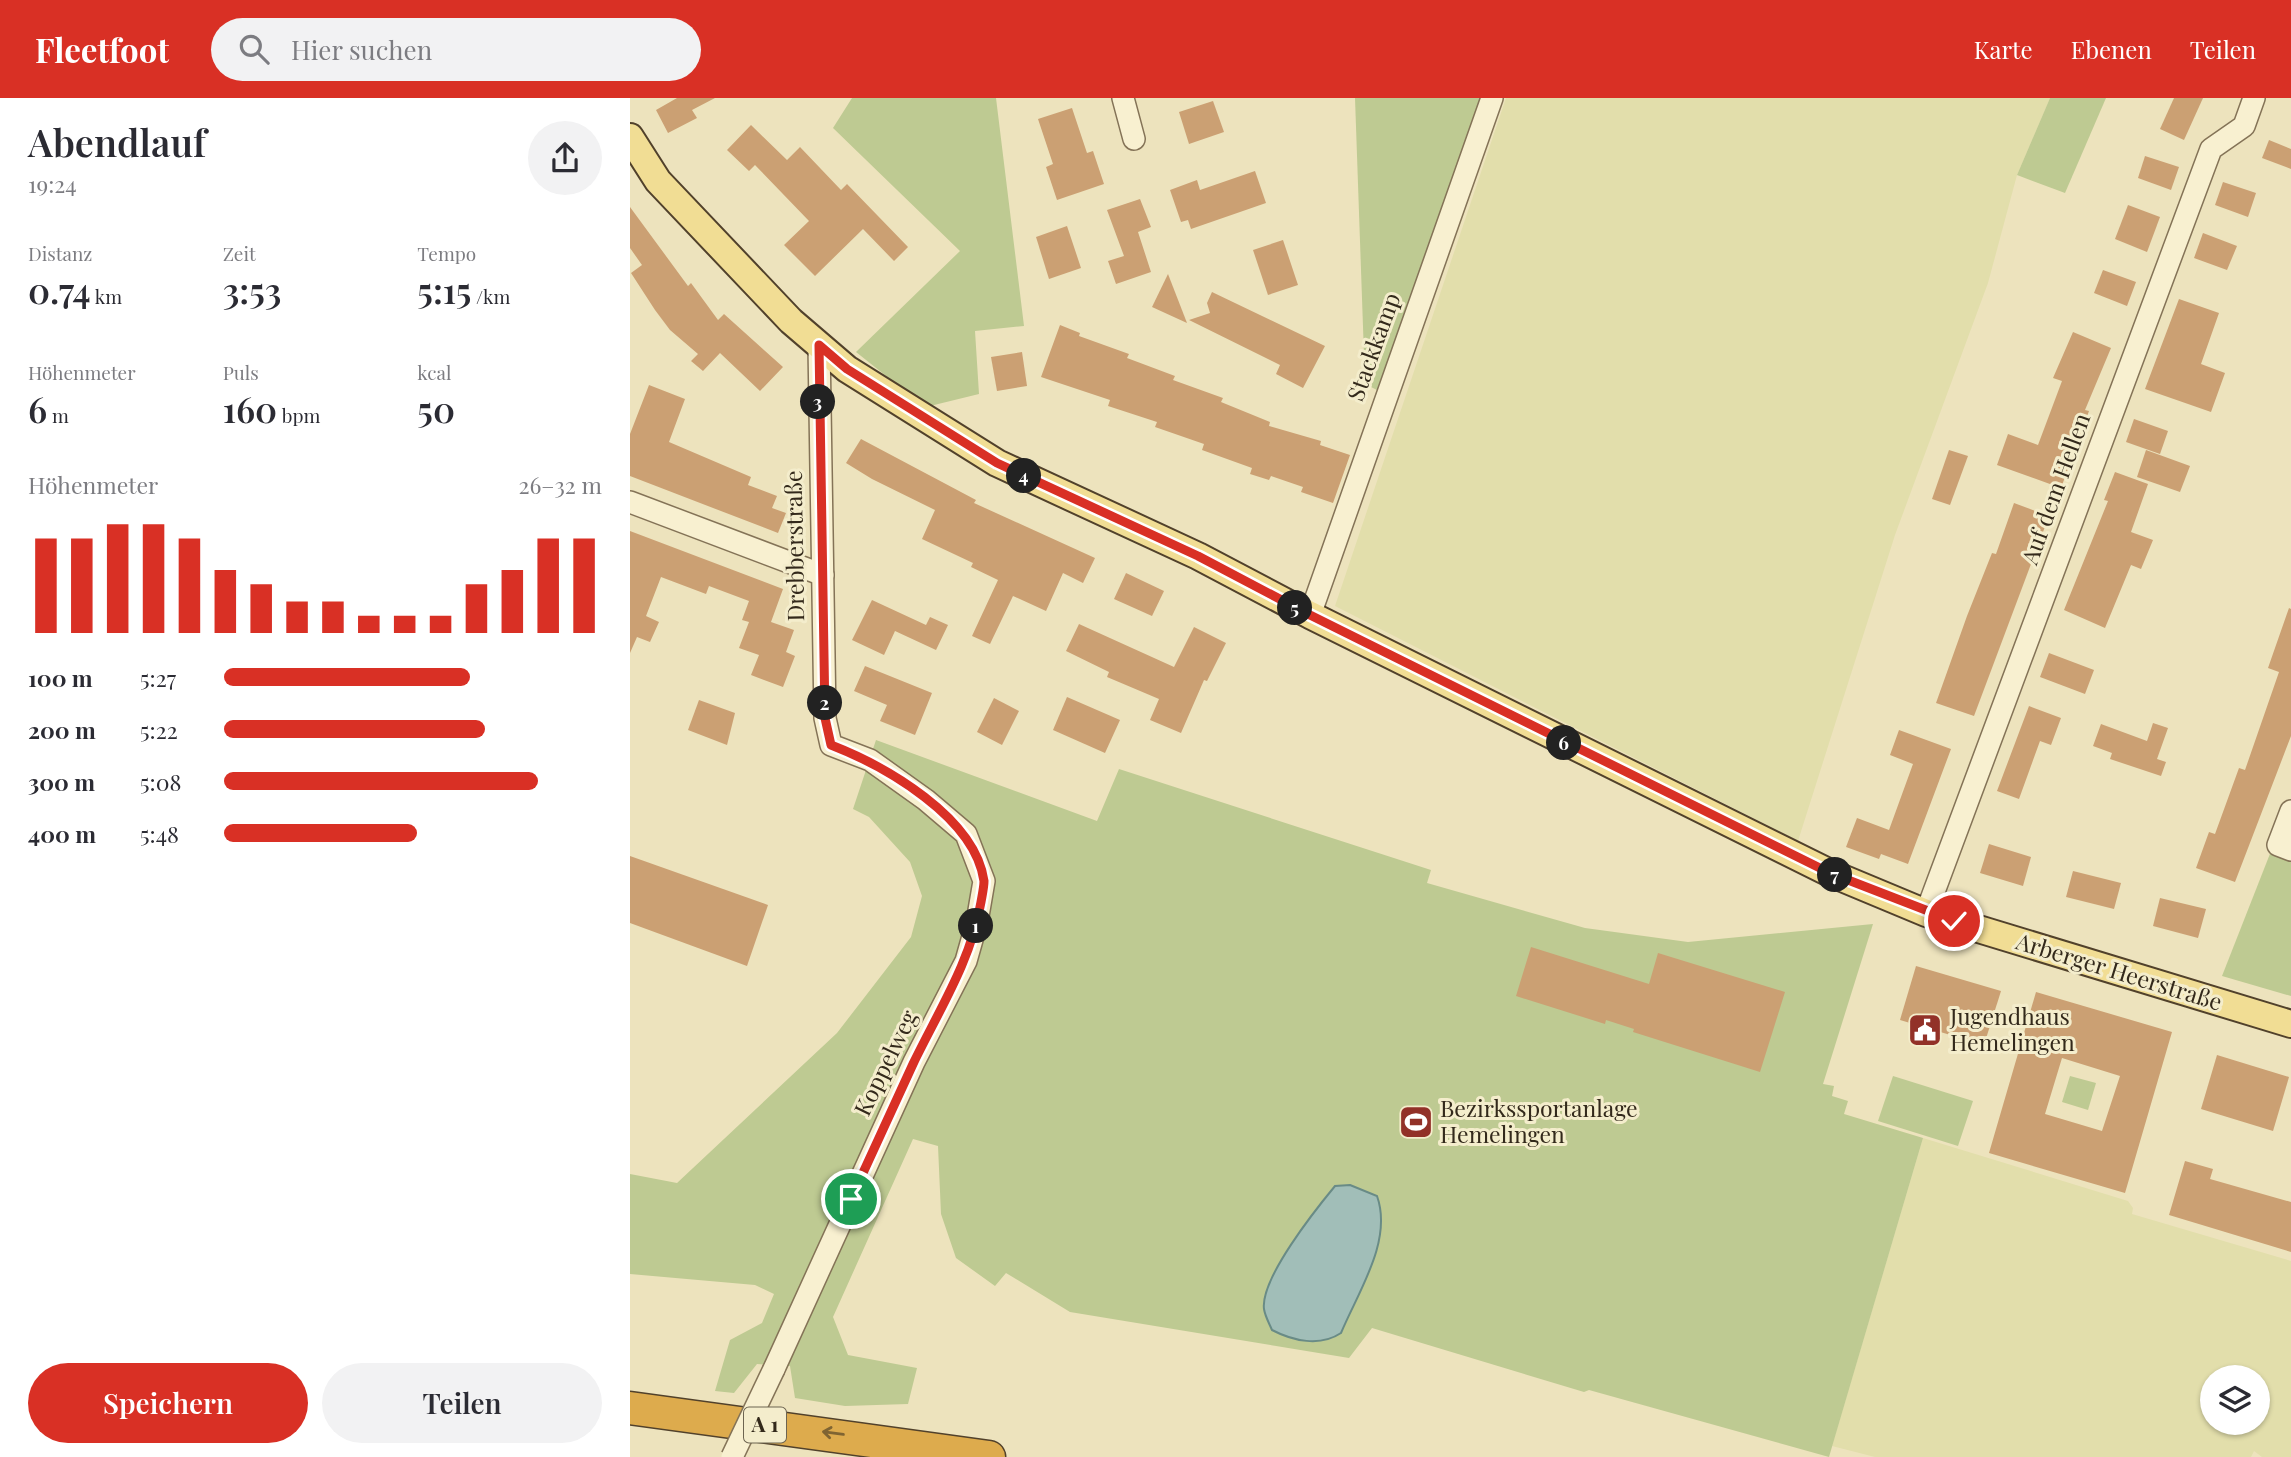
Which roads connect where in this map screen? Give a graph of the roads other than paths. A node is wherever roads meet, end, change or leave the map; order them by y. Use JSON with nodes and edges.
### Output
{"nodes":[{"id":1,"x":1123,"y":98,"type":"edge"},
{"id":2,"x":1492,"y":98,"type":"edge"},
{"id":3,"x":2255,"y":98,"type":"edge"},
{"id":4,"x":630,"y":137,"type":"edge"},
{"id":5,"x":1134,"y":139,"type":"dead end"},
{"id":6,"x":819,"y":345,"type":"junction"},
{"id":7,"x":630,"y":502,"type":"edge"},
{"id":8,"x":823,"y":575,"type":"junction"},
{"id":9,"x":1310,"y":615,"type":"junction"},
{"id":10,"x":831,"y":745,"type":"joint"},
{"id":11,"x":2291,"y":811,"type":"edge"},
{"id":12,"x":2285,"y":848,"type":"edge"},
{"id":13,"x":1926,"y":913,"type":"junction"},
{"id":14,"x":2291,"y":1024,"type":"edge"},
{"id":15,"x":630,"y":1408,"type":"edge"},
{"id":16,"x":732,"y":1457,"type":"edge"},
{"id":17,"x":989,"y":1457,"type":"edge"}],
"edges":[{"from":1,"to":5,"type":"street"},
{"from":2,"to":9,"type":"street","name":"Stackkamp"},
{"from":3,"to":13,"type":"street","name":"Auf dem Hellen"},
{"from":4,"to":6,"type":"main road","name":"Arberger Heerstraße"},
{"from":6,"to":8,"type":"street","name":"Drebberstraße"},
{"from":6,"to":9,"type":"main road","name":"Arberger Heerstraße"},
{"from":7,"to":8,"type":"street"},
{"from":8,"to":10,"type":"street","name":"Drebberstraße"},
{"from":9,"to":13,"type":"main road","name":"Arberger Heerstraße"},
{"from":10,"to":16,"type":"street","name":"Koppelweg","bridge":true},
{"from":11,"to":12,"type":"street"},
{"from":13,"to":14,"type":"main road","name":"Arberger Heerstraße"},
{"from":17,"to":15,"type":"highway","number":"A 1","one_way":true}]}
